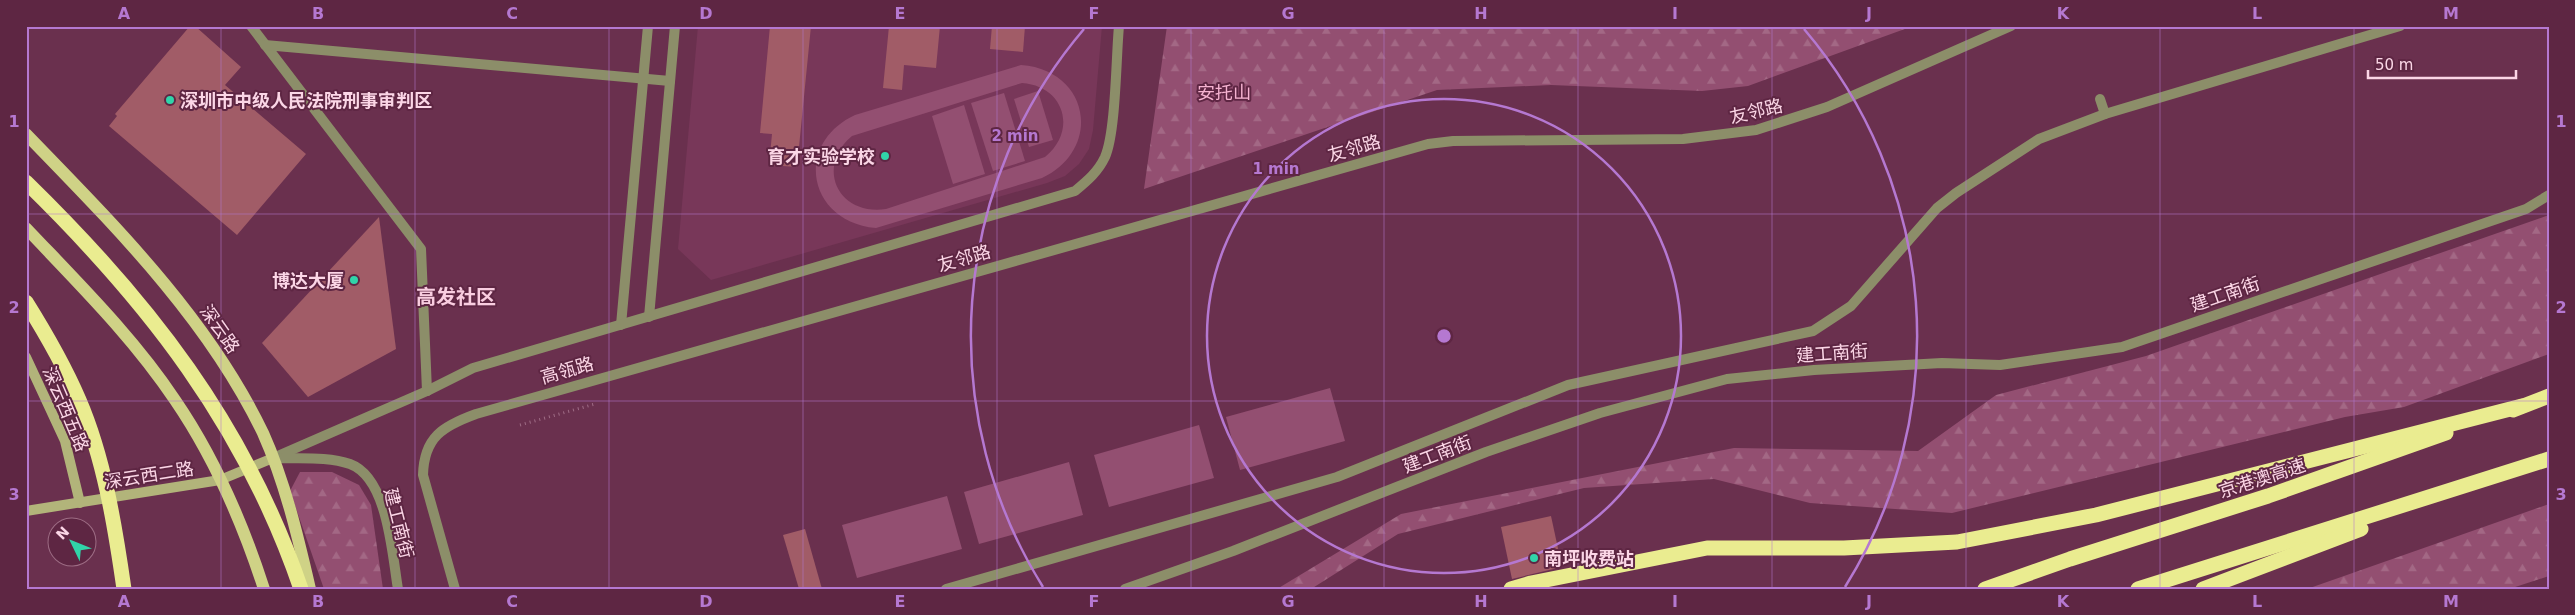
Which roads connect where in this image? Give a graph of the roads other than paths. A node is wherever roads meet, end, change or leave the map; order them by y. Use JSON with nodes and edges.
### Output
{"nodes":[{"id":1,"x":251,"y":26,"type":"edge"},
{"id":2,"x":648,"y":26,"type":"edge"},
{"id":3,"x":675,"y":26,"type":"edge"},
{"id":4,"x":1119,"y":26,"type":"edge"},
{"id":5,"x":2011,"y":26,"type":"edge"},
{"id":6,"x":2400,"y":26,"type":"edge"},
{"id":7,"x":265,"y":45,"type":"junction"},
{"id":8,"x":644,"y":78,"type":"junction"},
{"id":9,"x":670,"y":81,"type":"junction"},
{"id":10,"x":2100,"y":98,"type":"dead end"},
{"id":11,"x":2105,"y":114,"type":"junction"},
{"id":12,"x":26,"y":134,"type":"edge"},
{"id":13,"x":26,"y":182,"type":"edge"},
{"id":14,"x":2549,"y":195,"type":"edge"},
{"id":15,"x":26,"y":228,"type":"edge"},
{"id":16,"x":26,"y":302,"type":"edge"},
{"id":17,"x":648,"y":317,"type":"junction"},
{"id":18,"x":621,"y":325,"type":"junction"},
{"id":19,"x":26,"y":357,"type":"edge"},
{"id":20,"x":649,"y":364,"type":"joint"},
{"id":21,"x":427,"y":391,"type":"junction"},
{"id":22,"x":2549,"y":396,"type":"edge"},
{"id":23,"x":2522,"y":406,"type":"junction"},
{"id":24,"x":273,"y":458,"type":"junction"},
{"id":25,"x":2545,"y":460,"type":"edge"},
{"id":26,"x":220,"y":480,"type":"junction"},
{"id":27,"x":80,"y":503,"type":"junction"},
{"id":28,"x":26,"y":511,"type":"edge"},
{"id":29,"x":124,"y":589,"type":"edge"},
{"id":30,"x":264,"y":589,"type":"edge"},
{"id":31,"x":301,"y":589,"type":"edge"},
{"id":32,"x":310,"y":589,"type":"edge"},
{"id":33,"x":398,"y":589,"type":"edge"},
{"id":34,"x":455,"y":589,"type":"edge"},
{"id":35,"x":946,"y":589,"type":"edge"},
{"id":36,"x":1125,"y":589,"type":"edge"},
{"id":37,"x":1511,"y":589,"type":"edge"},
{"id":38,"x":1985,"y":589,"type":"edge"},
{"id":39,"x":2138,"y":589,"type":"edge"},
{"id":40,"x":2203,"y":589,"type":"edge"}],
"edges":[{"from":1,"to":7,"type":"street"},
{"from":2,"to":8,"type":"street"},
{"from":3,"to":9,"type":"street"},
{"from":4,"to":17,"type":"street"},
{"from":5,"to":20,"type":"street","name":"友邻路"},
{"from":6,"to":11,"type":"street"},
{"from":7,"to":8,"type":"street"},
{"from":7,"to":21,"type":"street"},
{"from":8,"to":9,"type":"street"},
{"from":8,"to":18,"type":"street"},
{"from":9,"to":17,"type":"street"},
{"from":10,"to":11,"type":"street"},
{"from":11,"to":35,"type":"street"},
{"from":12,"to":24,"type":"main road","name":"深云路"},
{"from":13,"to":31,"type":"highway","bridge":true},
{"from":14,"to":36,"type":"street","name":"建工南街"},
{"from":15,"to":26,"type":"main road"},
{"from":16,"to":29,"type":"highway","bridge":true},
{"from":17,"to":18,"type":"street"},
{"from":18,"to":21,"type":"street"},
{"from":19,"to":27,"type":"street","name":"深云西五路"},
{"from":20,"to":34,"type":"street","name":"高瓴路"},
{"from":21,"to":24,"type":"street"},
{"from":22,"to":23,"type":"highway","name":"京港澳高速"},
{"from":23,"to":37,"type":"highway"},
{"from":23,"to":38,"type":"highway","name":"京港澳高速"},
{"from":24,"to":26,"type":"street","name":"深云西二路"},
{"from":24,"to":32,"type":"main road","name":"深云路"},
{"from":24,"to":33,"type":"street","name":"建工南街"},
{"from":25,"to":39,"type":"highway"},
{"from":25,"to":40,"type":"highway"},
{"from":26,"to":27,"type":"street","name":"深云西二路"},
{"from":26,"to":30,"type":"main road"},
{"from":27,"to":28,"type":"street","name":"深云西二路"}]}
